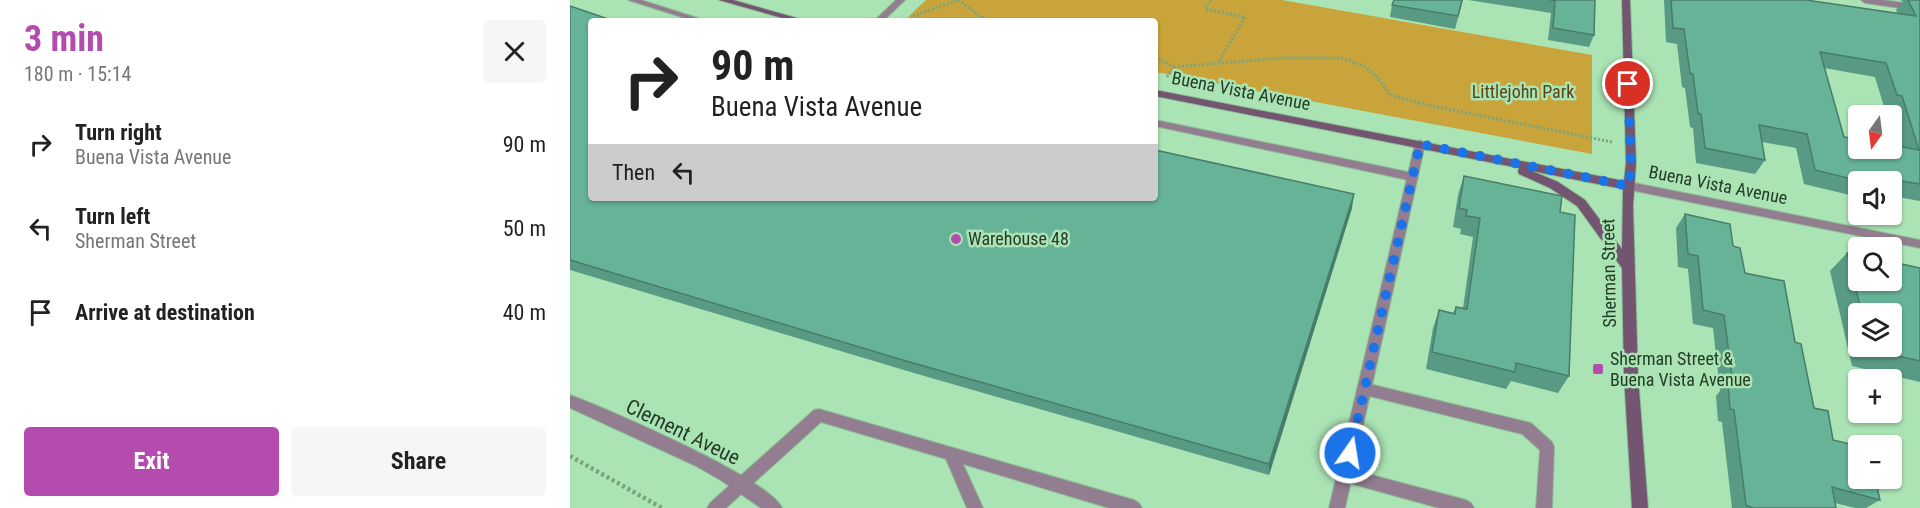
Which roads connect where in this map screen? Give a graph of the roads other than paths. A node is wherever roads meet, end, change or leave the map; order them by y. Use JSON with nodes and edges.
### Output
{"nodes":[{"id":1,"x":632,"y":0,"type":"edge"},
{"id":2,"x":723,"y":0,"type":"edge"},
{"id":3,"x":901,"y":0,"type":"edge"},
{"id":4,"x":1626,"y":0,"type":"edge"},
{"id":5,"x":1865,"y":0,"type":"edge"},
{"id":6,"x":1920,"y":8,"type":"edge"},
{"id":7,"x":693,"y":18,"type":"edge"},
{"id":8,"x":791,"y":18,"type":"edge"},
{"id":9,"x":881,"y":18,"type":"edge"},
{"id":10,"x":1158,"y":93,"type":"edge"},
{"id":11,"x":1158,"y":124,"type":"edge"},
{"id":12,"x":1420,"y":144,"type":"junction"},
{"id":13,"x":1501,"y":161,"type":"junction"},
{"id":14,"x":1413,"y":177,"type":"junction"},
{"id":15,"x":1629,"y":186,"type":"junction"},
{"id":16,"x":1920,"y":244,"type":"edge"},
{"id":17,"x":1628,"y":267,"type":"junction"},
{"id":18,"x":1365,"y":389,"type":"junction"},
{"id":19,"x":570,"y":401,"type":"edge"},
{"id":20,"x":951,"y":454,"type":"junction"},
{"id":21,"x":1345,"y":475,"type":"junction"},
{"id":22,"x":740,"y":484,"type":"junction"},
{"id":23,"x":715,"y":508,"type":"edge"},
{"id":24,"x":774,"y":508,"type":"edge"},
{"id":25,"x":975,"y":508,"type":"edge"},
{"id":26,"x":1134,"y":508,"type":"edge"},
{"id":27,"x":1337,"y":508,"type":"edge"},
{"id":28,"x":1466,"y":508,"type":"edge"},
{"id":29,"x":1544,"y":508,"type":"edge"},
{"id":30,"x":1640,"y":508,"type":"edge"}],
"edges":[{"from":1,"to":7,"type":"street"},
{"from":2,"to":8,"type":"street"},
{"from":3,"to":9,"type":"street"},
{"from":4,"to":15,"type":"street","name":"Sherman Street"},
{"from":5,"to":6,"type":"street"},
{"from":10,"to":12,"type":"street","name":"Buena Vista Avenue"},
{"from":11,"to":14,"type":"street"},
{"from":12,"to":13,"type":"street","name":"Buena Vista Avenue"},
{"from":12,"to":14,"type":"street"},
{"from":13,"to":15,"type":"street","name":"Buena Vista Avenue"},
{"from":13,"to":17,"type":"street"},
{"from":14,"to":18,"type":"street"},
{"from":15,"to":16,"type":"street","name":"Buena Vista Avenue"},
{"from":15,"to":17,"type":"street","name":"Sherman Street"},
{"from":17,"to":30,"type":"street","name":"Sherman Street"},
{"from":18,"to":21,"type":"street"},
{"from":18,"to":29,"type":"street"},
{"from":19,"to":22,"type":"street","name":"Clement Aveue"},
{"from":20,"to":22,"type":"street"},
{"from":20,"to":25,"type":"street"},
{"from":20,"to":26,"type":"street"},
{"from":21,"to":27,"type":"street"},
{"from":21,"to":28,"type":"street"},
{"from":22,"to":23,"type":"street"},
{"from":22,"to":24,"type":"street","name":"Clement Aveue"}]}
